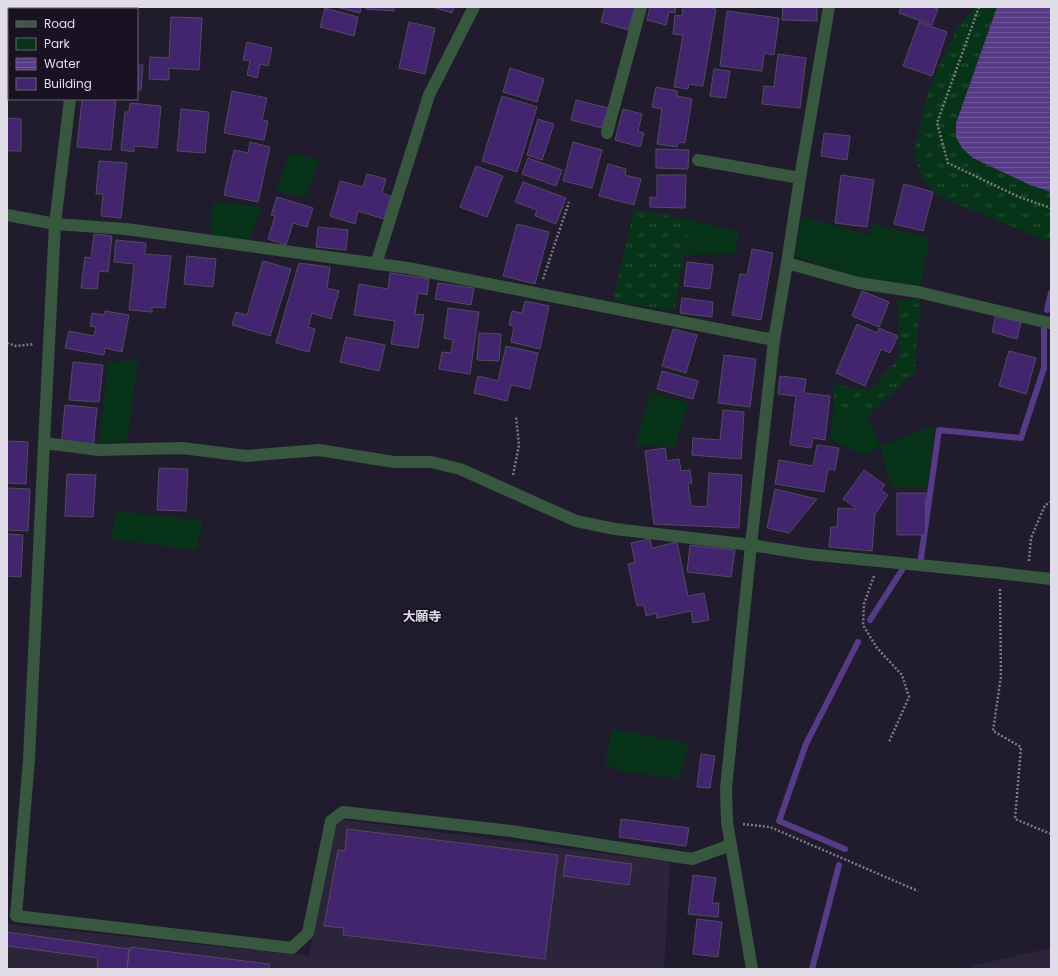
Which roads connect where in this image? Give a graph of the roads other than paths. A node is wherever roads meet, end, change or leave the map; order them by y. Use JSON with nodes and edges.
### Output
{"nodes":[{"id":1,"x":474,"y":7,"type":"edge"},
{"id":2,"x":641,"y":7,"type":"edge"},
{"id":3,"x":829,"y":7,"type":"edge"},
{"id":4,"x":70,"y":100,"type":"edge"},
{"id":5,"x":607,"y":133,"type":"dead end"},
{"id":6,"x":698,"y":160,"type":"dead end"},
{"id":7,"x":800,"y":178,"type":"junction"},
{"id":8,"x":7,"y":215,"type":"edge"},
{"id":9,"x":55,"y":224,"type":"junction"},
{"id":10,"x":788,"y":263,"type":"junction"},
{"id":11,"x":376,"y":264,"type":"junction"},
{"id":12,"x":1049,"y":323,"type":"dead end"},
{"id":13,"x":774,"y":340,"type":"junction"},
{"id":14,"x":44,"y":443,"type":"junction"},
{"id":15,"x":751,"y":545,"type":"junction"},
{"id":16,"x":1051,"y":579,"type":"edge"},
{"id":17,"x":731,"y":845,"type":"junction"},
{"id":18,"x":12,"y":916,"type":"edge"},
{"id":19,"x":752,"y":969,"type":"edge"}],
"edges":[{"from":1,"to":11,"type":"street"},
{"from":2,"to":5,"type":"street"},
{"from":3,"to":7,"type":"street"},
{"from":4,"to":9,"type":"street"},
{"from":6,"to":7,"type":"street"},
{"from":7,"to":10,"type":"street"},
{"from":8,"to":9,"type":"street"},
{"from":9,"to":11,"type":"street"},
{"from":9,"to":14,"type":"street"},
{"from":10,"to":12,"type":"street"},
{"from":10,"to":13,"type":"street"},
{"from":11,"to":13,"type":"street"},
{"from":13,"to":15,"type":"street"},
{"from":14,"to":15,"type":"street"},
{"from":14,"to":18,"type":"street"},
{"from":15,"to":16,"type":"street"},
{"from":15,"to":17,"type":"street"},
{"from":17,"to":18,"type":"street"},
{"from":17,"to":19,"type":"street"}]}
